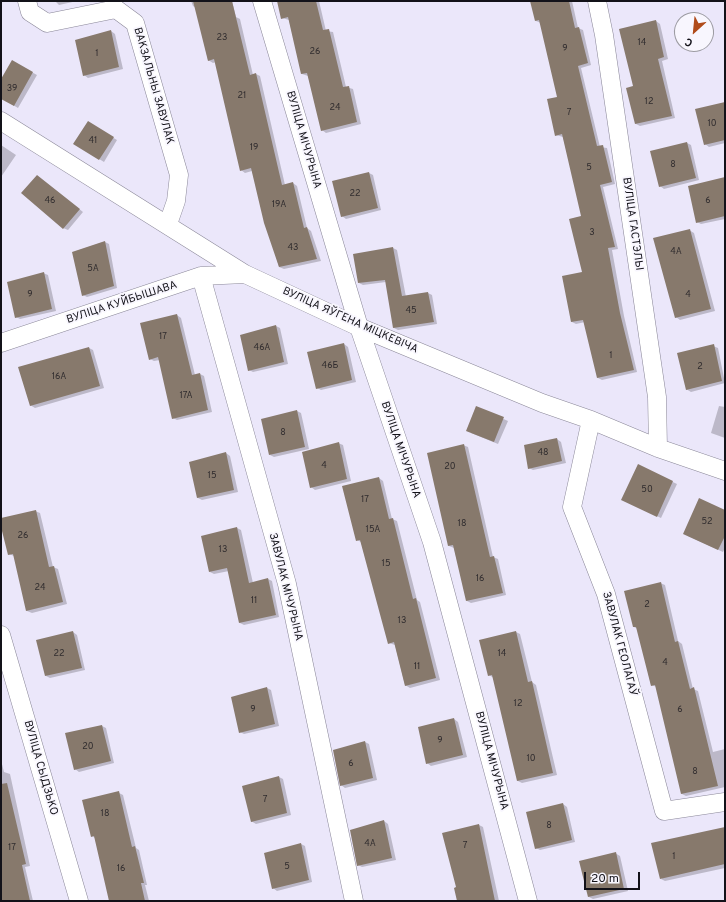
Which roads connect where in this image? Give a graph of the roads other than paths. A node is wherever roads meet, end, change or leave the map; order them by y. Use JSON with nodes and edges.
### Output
{"nodes":[{"id":1,"x":27,"y":1,"type":"edge"},
{"id":2,"x":262,"y":1,"type":"edge"},
{"id":3,"x":597,"y":1,"type":"edge"},
{"id":4,"x":1,"y":121,"type":"edge"},
{"id":5,"x":168,"y":224,"type":"junction"},
{"id":6,"x":245,"y":274,"type":"junction"},
{"id":7,"x":202,"y":276,"type":"junction"},
{"id":8,"x":359,"y":327,"type":"junction"},
{"id":9,"x":1,"y":343,"type":"edge"},
{"id":10,"x":591,"y":420,"type":"junction"},
{"id":11,"x":658,"y":448,"type":"junction"},
{"id":12,"x":725,"y":470,"type":"edge"},
{"id":13,"x":1,"y":635,"type":"edge"},
{"id":14,"x":725,"y":802,"type":"edge"},
{"id":15,"x":79,"y":901,"type":"edge"},
{"id":16,"x":354,"y":901,"type":"edge"},
{"id":17,"x":528,"y":901,"type":"edge"}],
"edges":[{"from":1,"to":5,"type":"street","name":"ВАКЗАЛЬНЫ ЗАВУЛАК"},
{"from":2,"to":8,"type":"street","name":"ВУЛІЦА МІЧУРЫНА"},
{"from":3,"to":11,"type":"street","name":"ВУЛІЦА ГАСТЭЛЫ"},
{"from":4,"to":5,"type":"street","name":"ВУЛІЦА ЯЎГЕНА МІЦКЕВІЧА"},
{"from":5,"to":6,"type":"street","name":"ВУЛІЦА ЯЎГЕНА МІЦКЕВІЧА"},
{"from":6,"to":7,"type":"street","name":"ВУЛІЦА КУЙБЫШАВА"},
{"from":6,"to":8,"type":"street","name":"ВУЛІЦА ЯЎГЕНА МІЦКЕВІЧА"},
{"from":7,"to":9,"type":"street","name":"ВУЛІЦА КУЙБЫШАВА"},
{"from":7,"to":16,"type":"street","name":"ЗАВУЛАК МІЧУРЫНА"},
{"from":8,"to":10,"type":"street","name":"ВУЛІЦА ЯЎГЕНА МІЦКЕВІЧА"},
{"from":8,"to":17,"type":"street","name":"ВУЛІЦА МІЧУРЫНА"},
{"from":10,"to":11,"type":"street","name":"ВУЛІЦА ЯЎГЕНА МІЦКЕВІЧА"},
{"from":10,"to":14,"type":"street","name":"ЗАВУЛАК ГЕОЛАГАЎ"},
{"from":11,"to":12,"type":"street","name":"ВУЛІЦА ЯЎГЕНА МІЦКЕВІЧА"},
{"from":13,"to":15,"type":"street","name":"ВУЛІЦА СЫДЗЬКО"}]}
